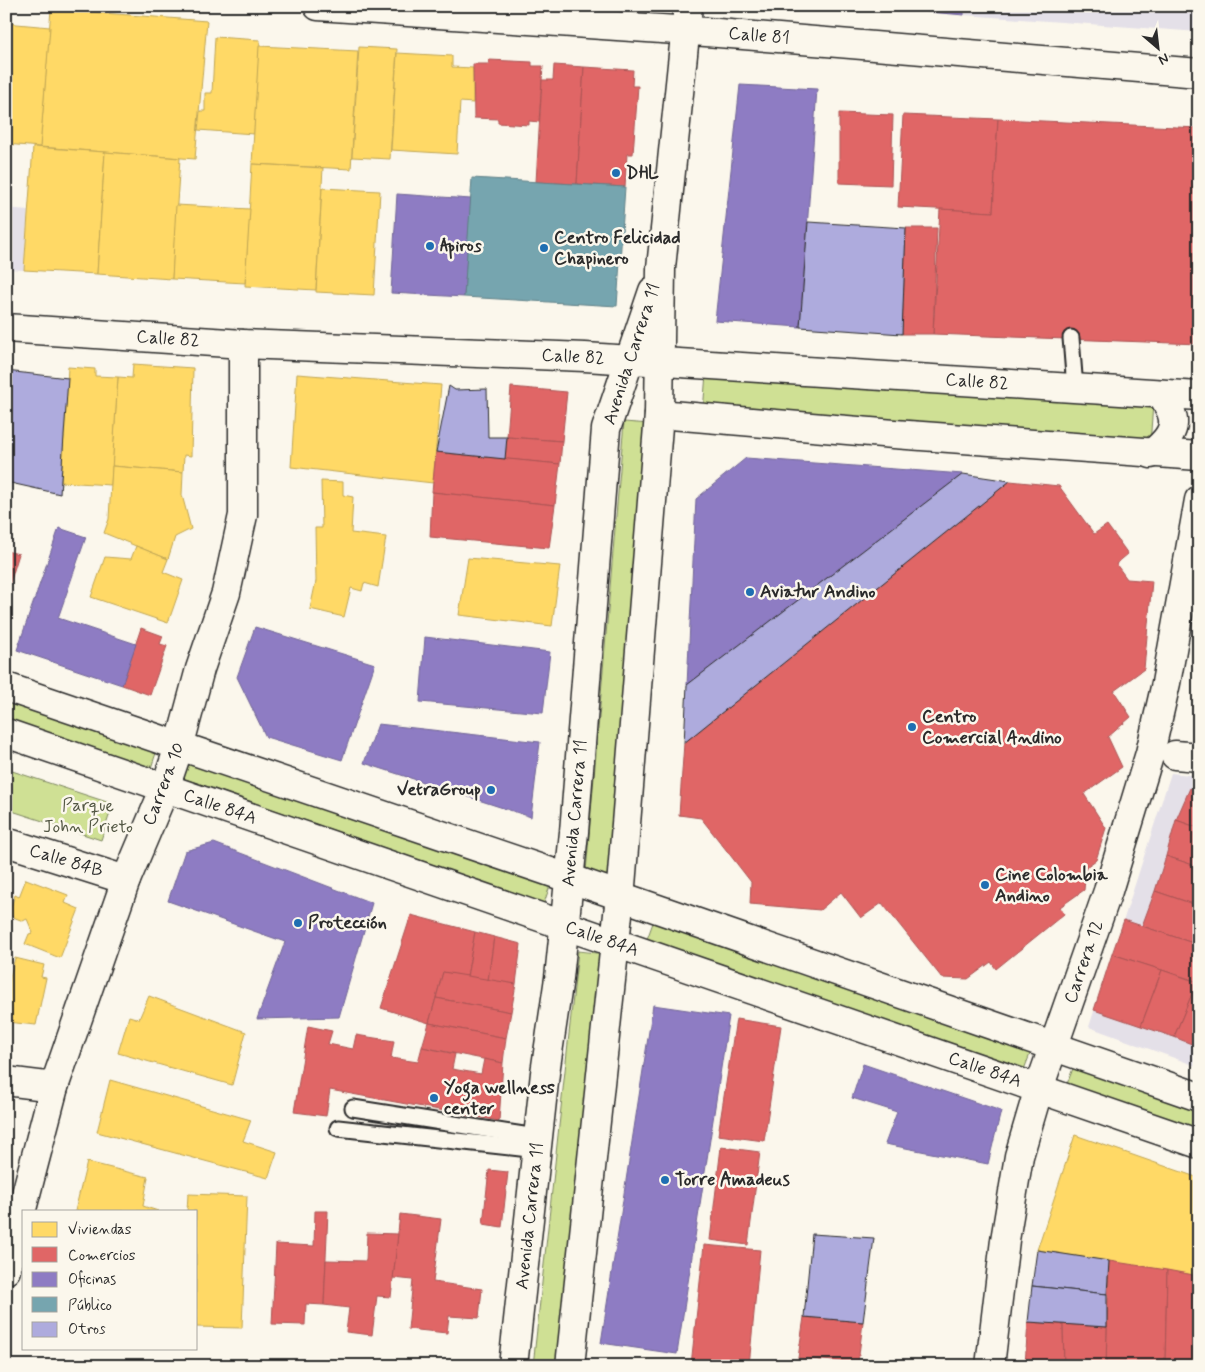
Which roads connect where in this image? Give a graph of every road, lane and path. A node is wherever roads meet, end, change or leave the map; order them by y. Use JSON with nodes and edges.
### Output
{"nodes":[{"id":1,"x":318,"y":6,"type":"edge"},
{"id":2,"x":389,"y":9,"type":"edge"},
{"id":3,"x":686,"y":18,"type":"edge"},
{"id":4,"x":1199,"y":73,"type":"edge"},
{"id":5,"x":661,"y":268,"type":"junction"},
{"id":6,"x":6,"y":328,"type":"edge"},
{"id":7,"x":1070,"y":338,"type":"dead end"},
{"id":8,"x":243,"y":344,"type":"junction"},
{"id":9,"x":629,"y":360,"type":"junction"},
{"id":10,"x":660,"y":362,"type":"junction"},
{"id":11,"x":1075,"y":388,"type":"junction"},
{"id":12,"x":1160,"y":394,"type":"junction"},
{"id":13,"x":1199,"y":396,"type":"edge"},
{"id":14,"x":659,"y":414,"type":"junction"},
{"id":15,"x":1151,"y":454,"type":"junction"},
{"id":16,"x":1199,"y":456,"type":"edge"},
{"id":17,"x":1199,"y":500,"type":"edge"},
{"id":18,"x":6,"y":687,"type":"edge"},
{"id":19,"x":6,"y":733,"type":"edge"},
{"id":20,"x":179,"y":747,"type":"junction"},
{"id":21,"x":165,"y":788,"type":"junction"},
{"id":22,"x":6,"y":842,"type":"edge"},
{"id":23,"x":570,"y":879,"type":"junction"},
{"id":24,"x":126,"y":880,"type":"junction"},
{"id":25,"x":620,"y":896,"type":"junction"},
{"id":26,"x":565,"y":926,"type":"junction"},
{"id":27,"x":616,"y":944,"type":"junction"},
{"id":28,"x":1054,"y":1048,"type":"junction"},
{"id":29,"x":6,"y":1081,"type":"edge"},
{"id":30,"x":54,"y":1087,"type":"junction"},
{"id":31,"x":1039,"y":1088,"type":"junction"},
{"id":32,"x":1199,"y":1097,"type":"edge"},
{"id":33,"x":353,"y":1108,"type":"dead end"},
{"id":34,"x":338,"y":1128,"type":"dead end"},
{"id":35,"x":539,"y":1142,"type":"junction"},
{"id":36,"x":1199,"y":1144,"type":"edge"},
{"id":37,"x":6,"y":1270,"type":"edge"},
{"id":38,"x":514,"y":1366,"type":"edge"},
{"id":39,"x":570,"y":1366,"type":"edge"},
{"id":40,"x":990,"y":1366,"type":"edge"}],
"edges":[{"from":1,"to":2,"type":"street","name":"Calle 81"},
{"from":2,"to":3,"type":"street","name":"Calle 81"},
{"from":3,"to":4,"type":"street","name":"Calle 81"},
{"from":3,"to":5,"type":"street","name":"Avenida Carrera 11"},
{"from":5,"to":9,"type":"street","name":"Avenida Carrera 11"},
{"from":5,"to":10,"type":"street","name":"Avenida Carrera 11"},
{"from":6,"to":8,"type":"street","name":"Calle 82"},
{"from":7,"to":11,"type":"lane"},
{"from":8,"to":9,"type":"street","name":"Calle 82"},
{"from":8,"to":20,"type":"street","name":"Carrera 10"},
{"from":9,"to":10,"type":"street","name":"Calle 82"},
{"from":9,"to":23,"type":"street","name":"Avenida Carrera 11"},
{"from":10,"to":11,"type":"street","name":"Calle 82"},
{"from":10,"to":14,"type":"street","name":"Avenida Carrera 11"},
{"from":11,"to":12,"type":"street","name":"Calle 82"},
{"from":12,"to":13,"type":"street","name":"Calle 82"},
{"from":12,"to":15,"type":"street"},
{"from":14,"to":15,"type":"street"},
{"from":14,"to":25,"type":"street","name":"Avenida Carrera 11"},
{"from":15,"to":16,"type":"street"},
{"from":17,"to":28,"type":"street","name":"Carrera 12"},
{"from":18,"to":20,"type":"street"},
{"from":19,"to":21,"type":"street","name":"Calle 84A"},
{"from":20,"to":21,"type":"street","name":"Carrera 10"},
{"from":20,"to":23,"type":"street"},
{"from":21,"to":24,"type":"street","name":"Carrera 10"},
{"from":21,"to":26,"type":"street","name":"Calle 84A"},
{"from":22,"to":24,"type":"street","name":"Calle 84B"},
{"from":23,"to":25,"type":"street"},
{"from":23,"to":26,"type":"street","name":"Avenida Carrera 11"},
{"from":24,"to":30,"type":"street","name":"Carrera 10"},
{"from":25,"to":27,"type":"street","name":"Avenida Carrera 11"},
{"from":25,"to":28,"type":"street"},
{"from":26,"to":27,"type":"street","name":"Calle 84A"},
{"from":26,"to":35,"type":"street","name":"Avenida Carrera 11"},
{"from":27,"to":31,"type":"street","name":"Calle 84A"},
{"from":27,"to":39,"type":"street","name":"Avenida Carrera 11"},
{"from":28,"to":31,"type":"street","name":"Carrera 12"},
{"from":28,"to":32,"type":"street"},
{"from":29,"to":30,"type":"street"},
{"from":30,"to":37,"type":"street","name":"Carrera 10"},
{"from":31,"to":36,"type":"street","name":"Calle 84A"},
{"from":31,"to":40,"type":"street","name":"Carrera 12"},
{"from":33,"to":35,"type":"lane"},
{"from":34,"to":35,"type":"lane"},
{"from":35,"to":38,"type":"street","name":"Avenida Carrera 11"}]}
